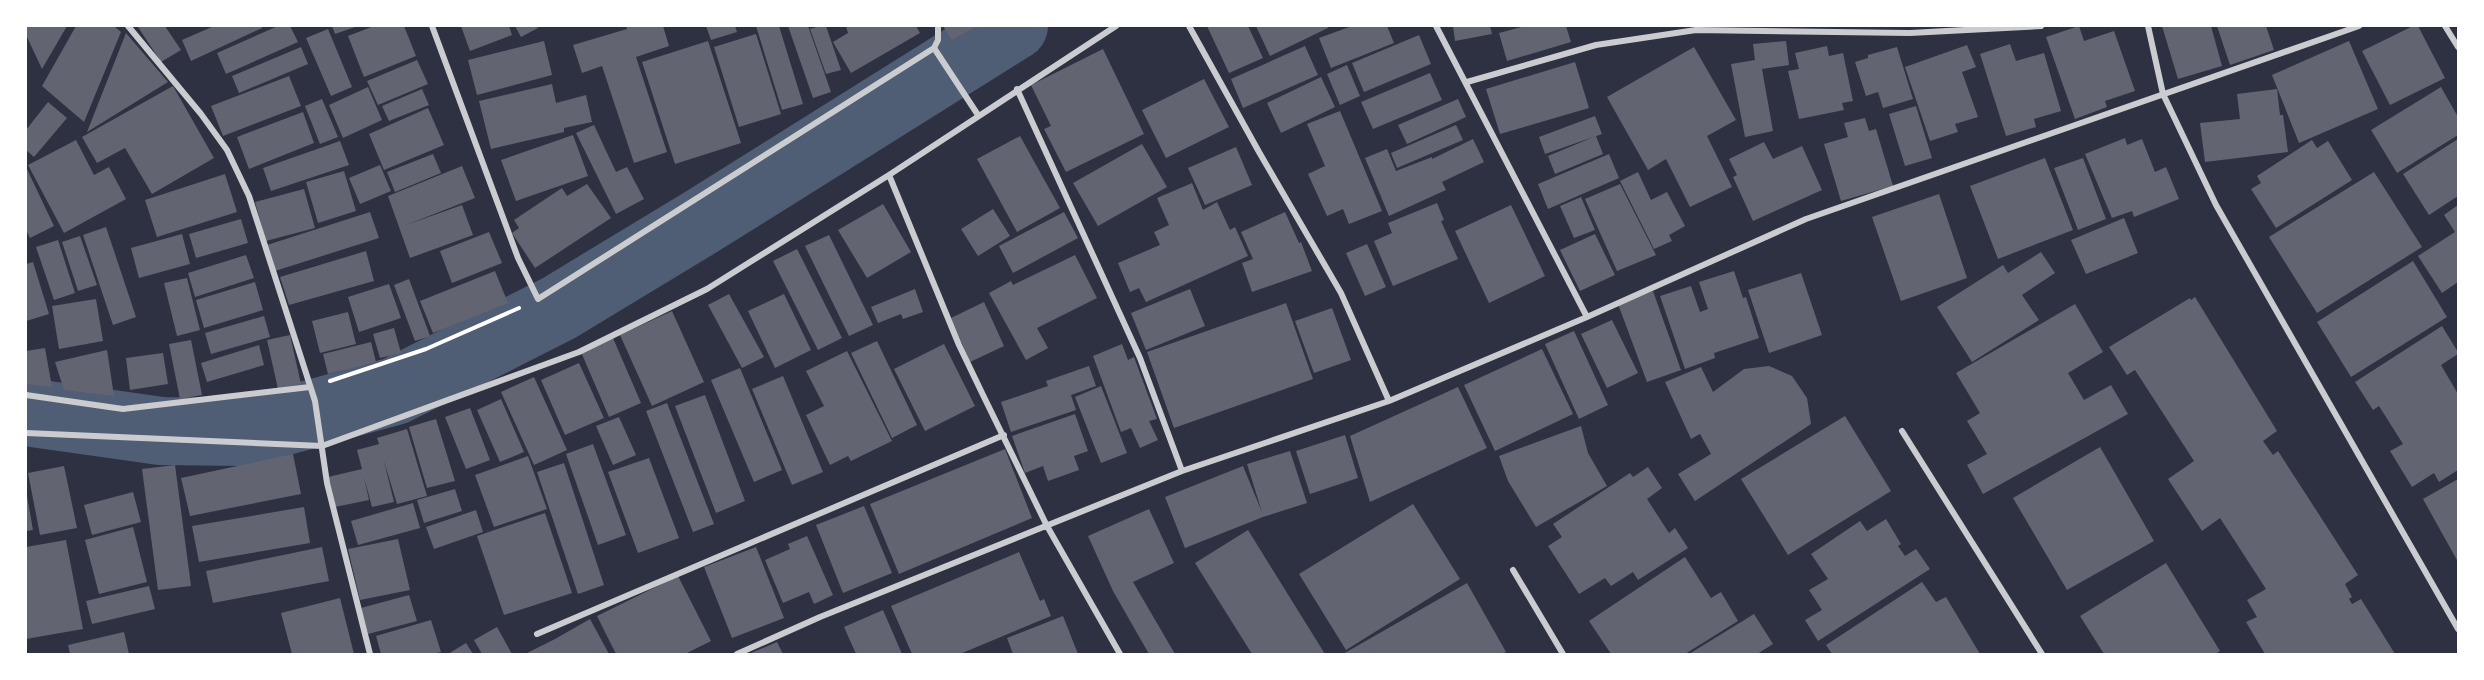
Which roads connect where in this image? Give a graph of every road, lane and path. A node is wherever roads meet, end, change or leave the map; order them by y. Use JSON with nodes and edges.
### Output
{"nodes":[{"id":1,"x":128,"y":26,"type":"edge"},
{"id":2,"x":432,"y":26,"type":"edge"},
{"id":3,"x":938,"y":26,"type":"edge"},
{"id":4,"x":1116,"y":26,"type":"edge"},
{"id":5,"x":1189,"y":26,"type":"edge"},
{"id":6,"x":1436,"y":26,"type":"edge"},
{"id":7,"x":2041,"y":26,"type":"edge"},
{"id":8,"x":2148,"y":26,"type":"edge"},
{"id":9,"x":2359,"y":26,"type":"edge"},
{"id":10,"x":2445,"y":26,"type":"edge"},
{"id":11,"x":2458,"y":46,"type":"edge"},
{"id":12,"x":934,"y":48,"type":"junction"},
{"id":13,"x":1467,"y":82,"type":"junction"},
{"id":14,"x":1017,"y":89,"type":"junction"},
{"id":15,"x":2163,"y":93,"type":"junction"},
{"id":16,"x":978,"y":115,"type":"junction"},
{"id":17,"x":889,"y":175,"type":"junction"},
{"id":18,"x":538,"y":299,"type":"junction"},
{"id":19,"x":1587,"y":317,"type":"junction"},
{"id":20,"x":310,"y":387,"type":"junction"},
{"id":21,"x":26,"y":395,"type":"edge"},
{"id":22,"x":1389,"y":401,"type":"junction"},
{"id":23,"x":1902,"y":431,"type":"dead end"},
{"id":24,"x":26,"y":433,"type":"edge"},
{"id":25,"x":1004,"y":435,"type":"junction"},
{"id":26,"x":322,"y":446,"type":"junction"},
{"id":27,"x":1182,"y":471,"type":"junction"},
{"id":28,"x":1047,"y":526,"type":"junction"},
{"id":29,"x":1514,"y":570,"type":"dead end"},
{"id":30,"x":2458,"y":629,"type":"edge"},
{"id":31,"x":537,"y":634,"type":"dead end"},
{"id":32,"x":370,"y":654,"type":"edge"},
{"id":33,"x":737,"y":654,"type":"edge"},
{"id":34,"x":1120,"y":654,"type":"edge"},
{"id":35,"x":1563,"y":654,"type":"edge"},
{"id":36,"x":2042,"y":654,"type":"edge"}],
"edges":[{"from":1,"to":20,"type":"street"},
{"from":2,"to":18,"type":"street"},
{"from":3,"to":12,"type":"street"},
{"from":4,"to":14,"type":"street"},
{"from":5,"to":22,"type":"street"},
{"from":6,"to":13,"type":"street"},
{"from":7,"to":13,"type":"street"},
{"from":8,"to":15,"type":"street"},
{"from":9,"to":15,"type":"street"},
{"from":10,"to":11,"type":"street"},
{"from":12,"to":16,"type":"street"},
{"from":12,"to":18,"type":"street"},
{"from":13,"to":19,"type":"street"},
{"from":14,"to":16,"type":"street"},
{"from":14,"to":27,"type":"street"},
{"from":15,"to":19,"type":"street"},
{"from":15,"to":30,"type":"street"},
{"from":16,"to":17,"type":"street"},
{"from":17,"to":25,"type":"street"},
{"from":17,"to":26,"type":"street"},
{"from":18,"to":20,"type":"path"},
{"from":19,"to":22,"type":"street"},
{"from":20,"to":21,"type":"street"},
{"from":20,"to":26,"type":"street"},
{"from":22,"to":27,"type":"street"},
{"from":23,"to":36,"type":"street"},
{"from":24,"to":26,"type":"street"},
{"from":25,"to":28,"type":"street"},
{"from":25,"to":31,"type":"street"},
{"from":26,"to":32,"type":"street"},
{"from":27,"to":28,"type":"street"},
{"from":28,"to":33,"type":"street"},
{"from":28,"to":34,"type":"street"},
{"from":29,"to":35,"type":"street"}]}
